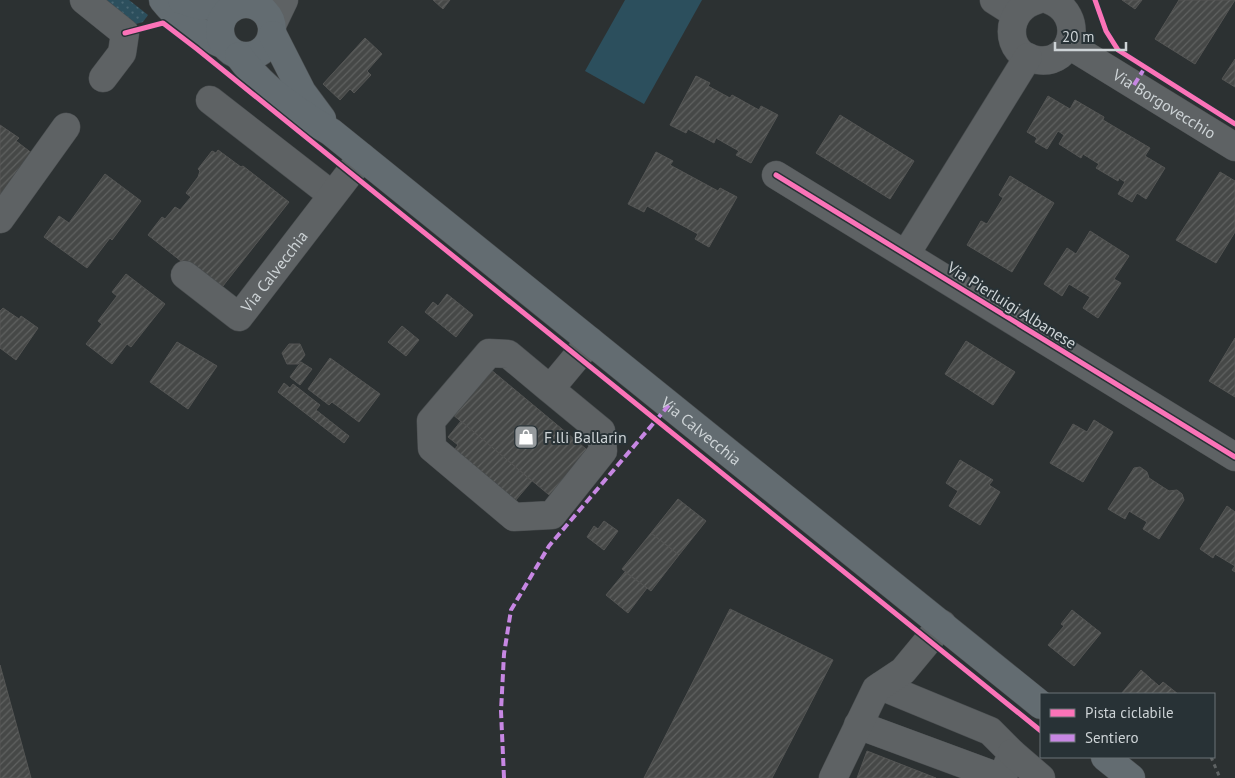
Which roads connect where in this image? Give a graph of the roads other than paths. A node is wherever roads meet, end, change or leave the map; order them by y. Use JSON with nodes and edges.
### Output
{"nodes":[{"id":1,"x":84,"y":0,"type":"edge"},
{"id":2,"x":163,"y":0,"type":"edge"},
{"id":3,"x":182,"y":0,"type":"edge"},
{"id":4,"x":284,"y":0,"type":"edge"},
{"id":5,"x":1035,"y":3,"type":"edge"},
{"id":6,"x":237,"y":4,"type":"edge"},
{"id":7,"x":272,"y":30,"type":"junction"},
{"id":8,"x":1068,"y":44,"type":"junction"},
{"id":9,"x":231,"y":50,"type":"junction"},
{"id":10,"x":1028,"y":57,"type":"junction"},
{"id":11,"x":103,"y":78,"type":"dead end"},
{"id":12,"x":210,"y":100,"type":"dead end"},
{"id":13,"x":66,"y":128,"type":"dead end"},
{"id":14,"x":332,"y":132,"type":"junction"},
{"id":15,"x":1235,"y":147,"type":"edge"},
{"id":16,"x":362,"y":157,"type":"junction"},
{"id":17,"x":776,"y":175,"type":"dead end"},
{"id":18,"x":332,"y":195,"type":"junction"},
{"id":19,"x":0,"y":219,"type":"edge"},
{"id":20,"x":906,"y":254,"type":"junction"},
{"id":21,"x":185,"y":275,"type":"dead end"},
{"id":22,"x":590,"y":341,"type":"junction"},
{"id":23,"x":550,"y":389,"type":"junction"},
{"id":24,"x":1235,"y":457,"type":"edge"},
{"id":25,"x":942,"y":624,"type":"junction"},
{"id":26,"x":881,"y":686,"type":"junction"},
{"id":27,"x":1040,"y":703,"type":"edge"},
{"id":28,"x":858,"y":725,"type":"junction"},
{"id":29,"x":1012,"y":753,"type":"junction"},
{"id":30,"x":1106,"y":758,"type":"edge"},
{"id":31,"x":833,"y":778,"type":"edge"},
{"id":32,"x":1041,"y":778,"type":"edge"},
{"id":33,"x":1131,"y":778,"type":"edge"}],
"edges":[{"from":1,"to":11,"type":"street"},
{"from":2,"to":9,"type":"main road","name":"Via Calvecchia"},
{"from":3,"to":6,"type":"main road"},
{"from":4,"to":7,"type":"street"},
{"from":5,"to":8,"type":"street"},
{"from":5,"to":10,"type":"street"},
{"from":6,"to":7,"type":"main road"},
{"from":6,"to":9,"type":"main road"},
{"from":7,"to":9,"type":"main road"},
{"from":7,"to":14,"type":"main road","name":"Via Calvecchia"},
{"from":8,"to":10,"type":"street"},
{"from":8,"to":15,"type":"street","name":"Via Borgovecchio"},
{"from":9,"to":14,"type":"main road","name":"Via Calvecchia"},
{"from":10,"to":20,"type":"street"},
{"from":12,"to":18,"type":"street"},
{"from":13,"to":19,"type":"street"},
{"from":14,"to":16,"type":"main road","name":"Via Calvecchia"},
{"from":16,"to":18,"type":"street","name":"Via Calvecchia"},
{"from":16,"to":22,"type":"main road","name":"Via Calvecchia"},
{"from":17,"to":20,"type":"street","name":"Via Pierluigi Albanese"},
{"from":18,"to":21,"type":"street","name":"Via Calvecchia"},
{"from":20,"to":24,"type":"street","name":"Via Pierluigi Albanese"},
{"from":22,"to":23,"type":"street"},
{"from":22,"to":25,"type":"main road","name":"Via Calvecchia"},
{"from":23,"to":23,"type":"street"},
{"from":25,"to":26,"type":"street"},
{"from":25,"to":27,"type":"main road","name":"Via Calvecchia"},
{"from":26,"to":28,"type":"street"},
{"from":26,"to":29,"type":"street"},
{"from":28,"to":29,"type":"street"},
{"from":28,"to":31,"type":"street"},
{"from":29,"to":32,"type":"street"},
{"from":30,"to":33,"type":"main road"}]}
